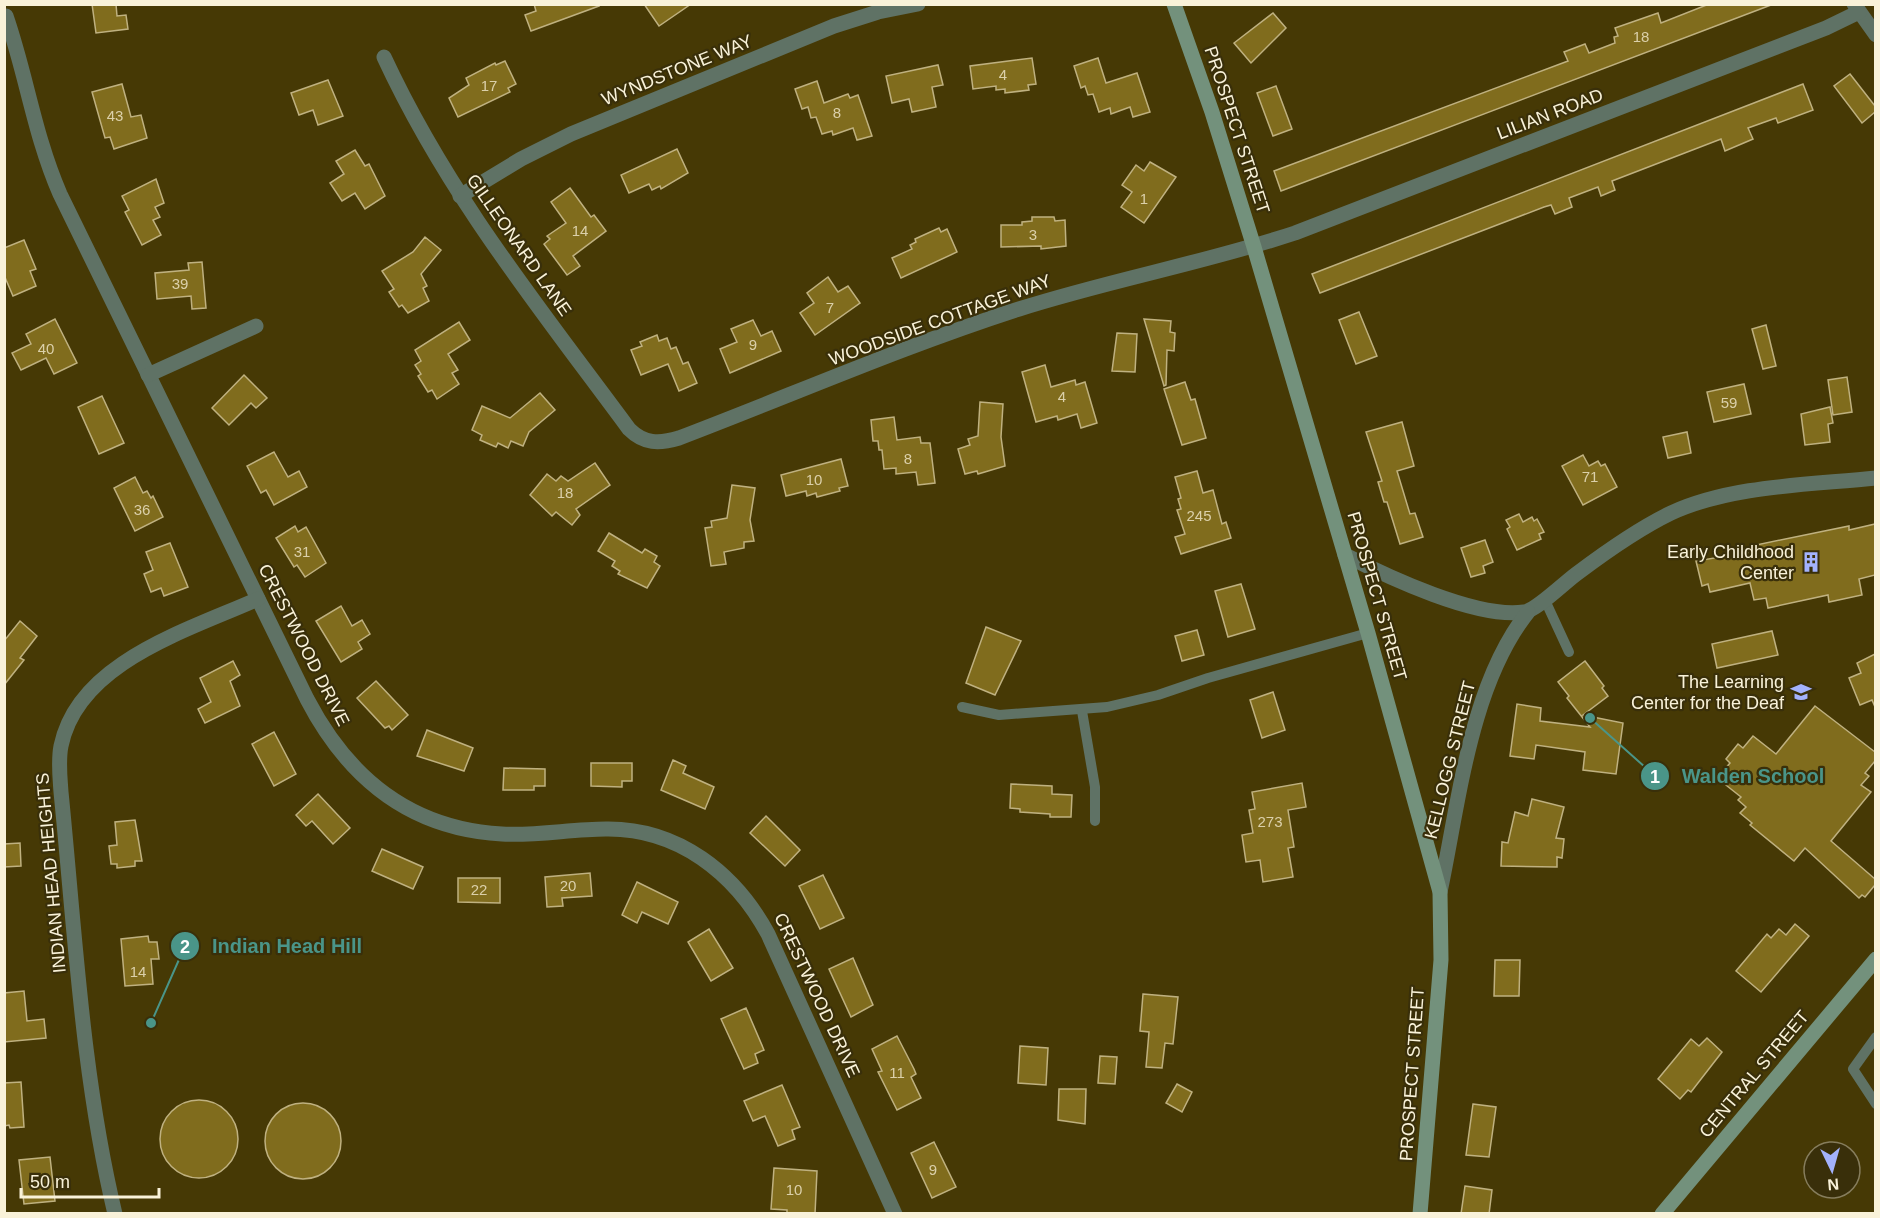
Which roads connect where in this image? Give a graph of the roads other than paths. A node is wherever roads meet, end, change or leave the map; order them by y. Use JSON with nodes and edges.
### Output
{"nodes":[{"id":1,"x":918,"y":4,"type":"edge"},
{"id":2,"x":1174,"y":4,"type":"edge"},
{"id":3,"x":1857,"y":8,"type":"edge"},
{"id":4,"x":6,"y":16,"type":"dead end"},
{"id":5,"x":1875,"y":35,"type":"edge"},
{"id":6,"x":384,"y":57,"type":"dead end"},
{"id":7,"x":460,"y":196,"type":"junction"},
{"id":8,"x":1254,"y":247,"type":"junction"},
{"id":9,"x":256,"y":326,"type":"dead end"},
{"id":10,"x":148,"y":375,"type":"junction"},
{"id":11,"x":645,"y":441,"type":"joint"},
{"id":12,"x":1875,"y":477,"type":"edge"},
{"id":13,"x":1345,"y":555,"type":"junction"},
{"id":14,"x":1544,"y":598,"type":"junction"},
{"id":15,"x":258,"y":599,"type":"junction"},
{"id":16,"x":1528,"y":612,"type":"junction"},
{"id":17,"x":1368,"y":633,"type":"junction"},
{"id":18,"x":1569,"y":652,"type":"dead end"},
{"id":19,"x":962,"y":707,"type":"dead end"},
{"id":20,"x":1082,"y":711,"type":"junction"},
{"id":21,"x":1095,"y":821,"type":"dead end"},
{"id":22,"x":1440,"y":892,"type":"junction"},
{"id":23,"x":1875,"y":959,"type":"edge"},
{"id":24,"x":1875,"y":1037,"type":"edge"},
{"id":25,"x":1875,"y":1104,"type":"edge"},
{"id":26,"x":115,"y":1214,"type":"edge"},
{"id":27,"x":895,"y":1214,"type":"edge"},
{"id":28,"x":1420,"y":1214,"type":"edge"},
{"id":29,"x":1662,"y":1214,"type":"edge"}],
"edges":[{"from":1,"to":7,"type":"street","name":"WYNDSTONE WAY"},
{"from":2,"to":8,"type":"street","name":"PROSPECT STREET"},
{"from":3,"to":5,"type":"street"},
{"from":3,"to":8,"type":"street","name":"LILIAN ROAD"},
{"from":4,"to":10,"type":"street","name":"CRESTWOOD DRIVE"},
{"from":6,"to":7,"type":"street","name":"GILLEONARD LANE"},
{"from":7,"to":11,"type":"street","name":"GILLEONARD LANE"},
{"from":8,"to":11,"type":"street","name":"WOODSIDE COTTAGE WAY"},
{"from":8,"to":13,"type":"street","name":"PROSPECT STREET"},
{"from":9,"to":10,"type":"street"},
{"from":10,"to":15,"type":"street","name":"CRESTWOOD DRIVE"},
{"from":12,"to":14,"type":"street","name":"KELLOGG STREET"},
{"from":13,"to":16,"type":"street"},
{"from":13,"to":17,"type":"street","name":"PROSPECT STREET"},
{"from":14,"to":16,"type":"street","name":"KELLOGG STREET"},
{"from":14,"to":18,"type":"lane"},
{"from":15,"to":26,"type":"street","name":"INDIAN HEAD HEIGHTS"},
{"from":15,"to":27,"type":"street","name":"CRESTWOOD DRIVE"},
{"from":16,"to":22,"type":"street","name":"KELLOGG STREET"},
{"from":17,"to":20,"type":"lane"},
{"from":17,"to":22,"type":"street","name":"PROSPECT STREET"},
{"from":19,"to":20,"type":"lane"},
{"from":20,"to":21,"type":"lane"},
{"from":22,"to":28,"type":"street","name":"PROSPECT STREET"},
{"from":23,"to":29,"type":"street","name":"CENTRAL STREET"},
{"from":24,"to":25,"type":"lane"}]}
